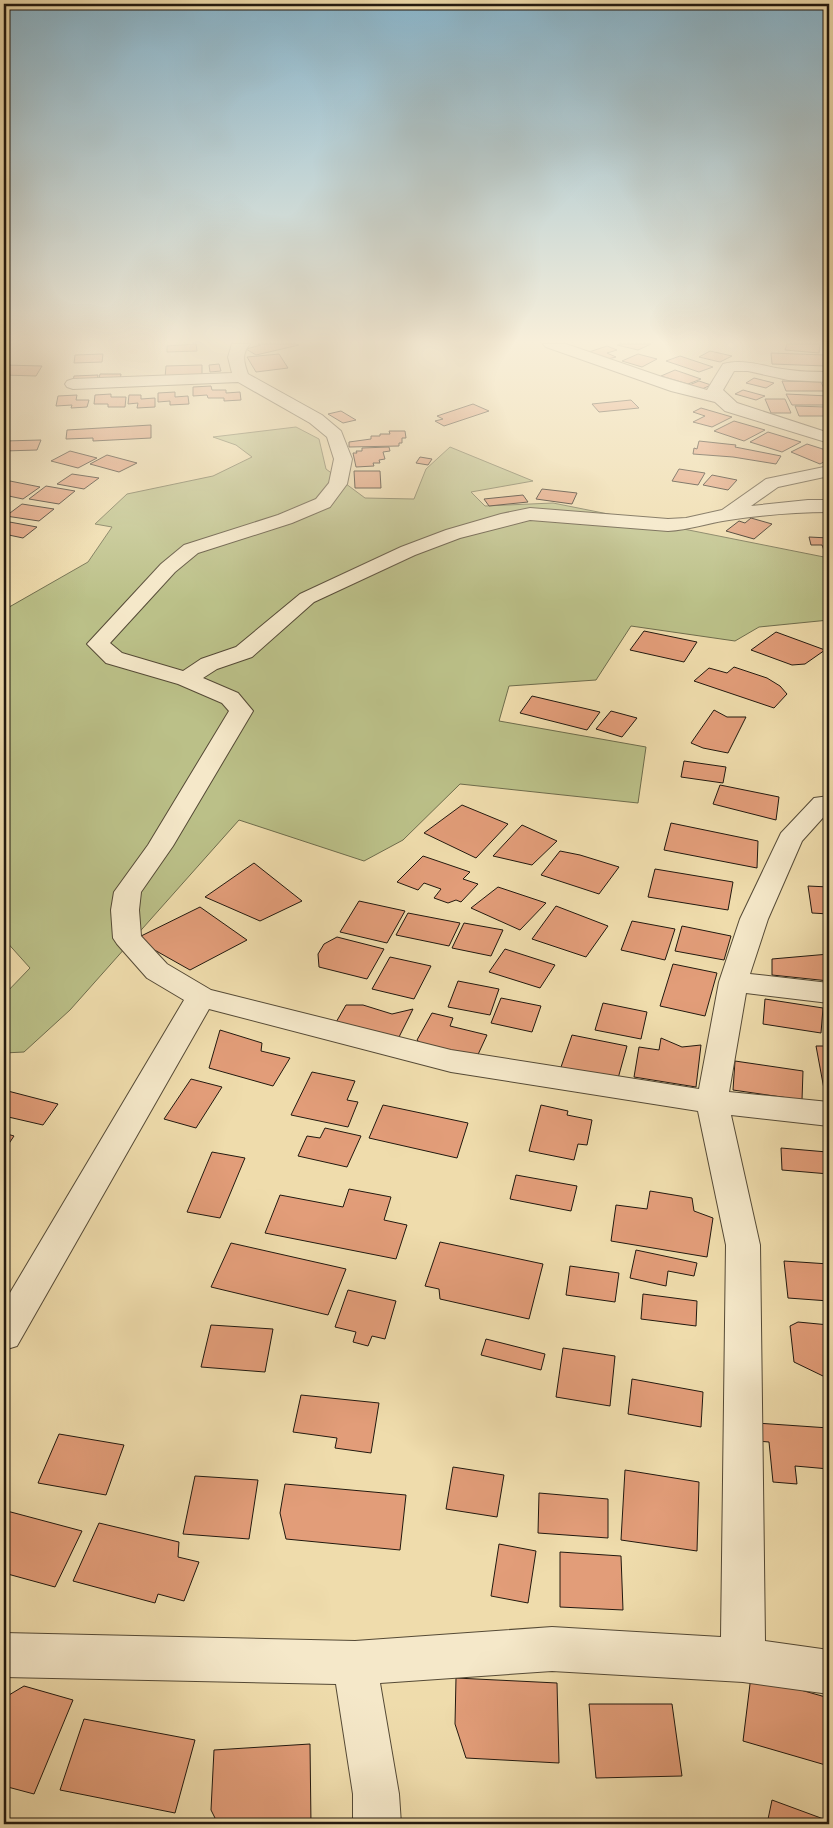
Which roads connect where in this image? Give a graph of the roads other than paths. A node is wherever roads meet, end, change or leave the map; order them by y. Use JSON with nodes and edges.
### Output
{"nodes":[{"id":1,"x":328,"y":429,"type":"edge"},
{"id":2,"x":802,"y":429,"type":"edge"},
{"id":3,"x":829,"y":438,"type":"edge"},
{"id":4,"x":829,"y":470,"type":"edge"},
{"id":5,"x":829,"y":506,"type":"edge"},
{"id":6,"x":728,"y":514,"type":"junction"},
{"id":7,"x":186,"y":679,"type":"junction"},
{"id":8,"x":829,"y":803,"type":"edge"},
{"id":9,"x":733,"y":982,"type":"junction"},
{"id":10,"x":829,"y":993,"type":"edge"},
{"id":11,"x":201,"y":997,"type":"junction"},
{"id":12,"x":712,"y":1102,"type":"junction"},
{"id":13,"x":829,"y":1114,"type":"edge"},
{"id":14,"x":4,"y":1335,"type":"edge"},
{"id":15,"x":4,"y":1655,"type":"edge"},
{"id":16,"x":743,"y":1660,"type":"junction"},
{"id":17,"x":355,"y":1663,"type":"junction"},
{"id":18,"x":829,"y":1672,"type":"edge"},
{"id":19,"x":377,"y":1824,"type":"edge"}],
"edges":[{"from":1,"to":7,"type":"street"},
{"from":2,"to":3,"type":"street"},
{"from":4,"to":6,"type":"street"},
{"from":5,"to":6,"type":"street"},
{"from":6,"to":7,"type":"street"},
{"from":7,"to":11,"type":"street"},
{"from":8,"to":9,"type":"street"},
{"from":9,"to":10,"type":"street"},
{"from":9,"to":12,"type":"street"},
{"from":11,"to":12,"type":"street"},
{"from":11,"to":14,"type":"street"},
{"from":12,"to":13,"type":"street"},
{"from":12,"to":16,"type":"street"},
{"from":15,"to":17,"type":"street"},
{"from":16,"to":17,"type":"street"},
{"from":16,"to":18,"type":"street"},
{"from":17,"to":19,"type":"street"}]}
